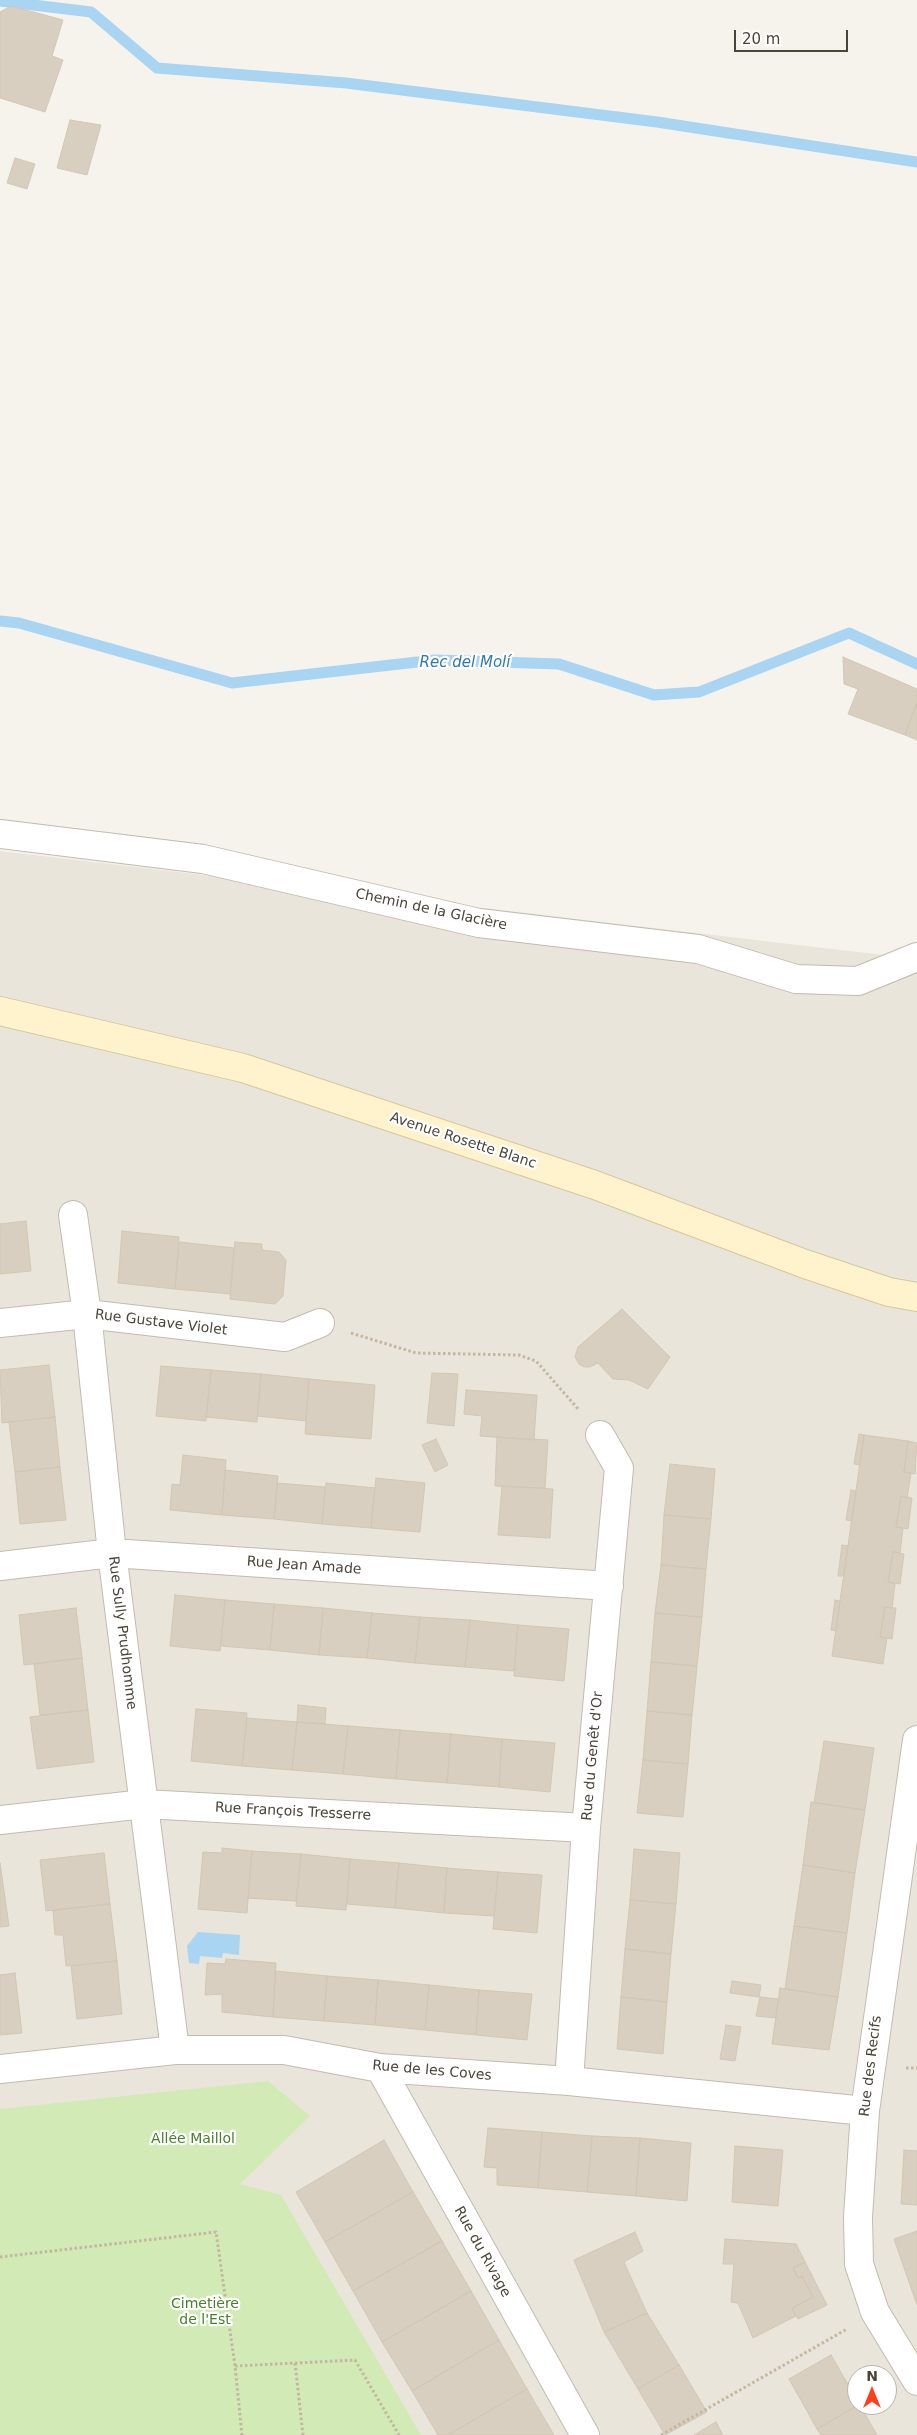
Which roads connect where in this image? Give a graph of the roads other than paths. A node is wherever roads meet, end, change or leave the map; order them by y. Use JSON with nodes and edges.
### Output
{"nodes":[{"id":1,"x":0,"y":834,"type":"edge"},
{"id":2,"x":917,"y":957,"type":"edge"},
{"id":3,"x":0,"y":1011,"type":"edge"},
{"id":4,"x":73,"y":1215,"type":"dead end"},
{"id":5,"x":917,"y":1297,"type":"edge"},
{"id":6,"x":87,"y":1314,"type":"junction"},
{"id":7,"x":0,"y":1323,"type":"edge"},
{"id":8,"x":320,"y":1323,"type":"road end"},
{"id":9,"x":600,"y":1435,"type":"road end"},
{"id":10,"x":112,"y":1553,"type":"junction"},
{"id":11,"x":0,"y":1566,"type":"edge"},
{"id":12,"x":608,"y":1586,"type":"junction"},
{"id":13,"x":917,"y":1740,"type":"edge"},
{"id":14,"x":144,"y":1804,"type":"junction"},
{"id":15,"x":0,"y":1820,"type":"edge"},
{"id":16,"x":586,"y":1828,"type":"junction"},
{"id":17,"x":175,"y":2050,"type":"junction"},
{"id":18,"x":380,"y":2068,"type":"junction"},
{"id":19,"x":0,"y":2069,"type":"edge"},
{"id":20,"x":569,"y":2082,"type":"junction"},
{"id":21,"x":865,"y":2111,"type":"junction"},
{"id":22,"x":917,"y":2381,"type":"edge"},
{"id":23,"x":585,"y":2435,"type":"edge"}],
"edges":[{"from":1,"to":2,"type":"street","name":"Chemin de la Glacière"},
{"from":3,"to":5,"type":"main road","name":"Avenue Rosette Blanc"},
{"from":4,"to":6,"type":"street","name":"Rue Sully Prudhomme"},
{"from":6,"to":7,"type":"street","name":"Rue Gustave Violet"},
{"from":6,"to":8,"type":"street","name":"Rue Gustave Violet"},
{"from":6,"to":10,"type":"street","name":"Rue Sully Prudhomme"},
{"from":9,"to":12,"type":"street","name":"Rue du Genêt d'Or"},
{"from":10,"to":11,"type":"street","name":"Rue Jean Amade"},
{"from":10,"to":12,"type":"street","name":"Rue Jean Amade"},
{"from":10,"to":14,"type":"street","name":"Rue Sully Prudhomme"},
{"from":12,"to":16,"type":"street","name":"Rue du Genêt d'Or"},
{"from":13,"to":21,"type":"street","name":"Rue des Recifs"},
{"from":14,"to":15,"type":"street","name":"Rue François Tresserre"},
{"from":14,"to":16,"type":"street","name":"Rue François Tresserre"},
{"from":14,"to":17,"type":"street","name":"Rue Sully Prudhomme"},
{"from":16,"to":20,"type":"street","name":"Rue du Genêt d'Or"},
{"from":17,"to":18,"type":"street","name":"Rue de les Coves"},
{"from":17,"to":19,"type":"street","name":"Rue de les Coves"},
{"from":18,"to":20,"type":"street","name":"Rue de les Coves"},
{"from":18,"to":23,"type":"street","name":"Rue du Rivage"},
{"from":20,"to":21,"type":"street","name":"Rue de les Coves"},
{"from":21,"to":22,"type":"street","name":"Rue des Recifs"}]}
